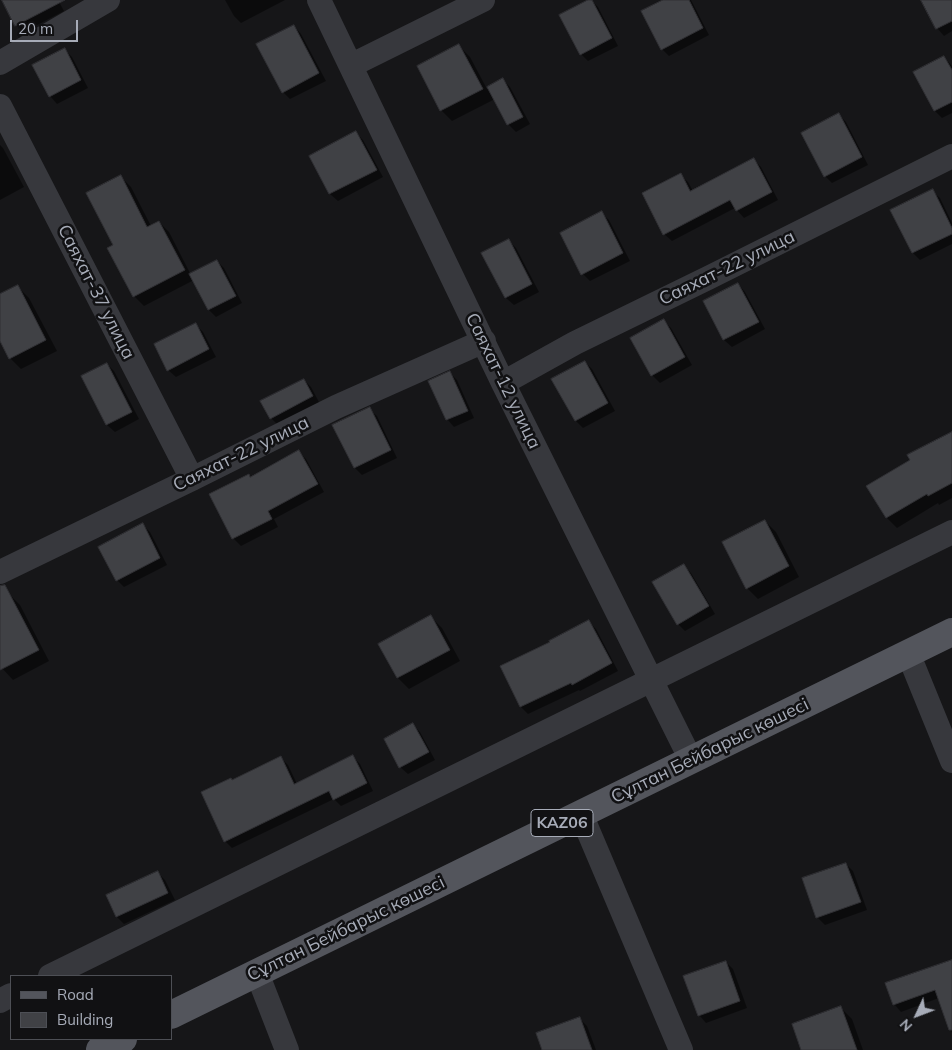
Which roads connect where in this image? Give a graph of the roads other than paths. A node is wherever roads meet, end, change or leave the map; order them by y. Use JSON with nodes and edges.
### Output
{"nodes":[{"id":1,"x":108,"y":0,"type":"edge"},
{"id":2,"x":320,"y":0,"type":"edge"},
{"id":3,"x":482,"y":0,"type":"edge"},
{"id":4,"x":0,"y":64,"type":"edge"},
{"id":5,"x":352,"y":65,"type":"junction"},
{"id":6,"x":0,"y":106,"type":"edge"},
{"id":7,"x":952,"y":156,"type":"edge"},
{"id":8,"x":484,"y":341,"type":"junction"},
{"id":9,"x":503,"y":383,"type":"junction"},
{"id":10,"x":192,"y":479,"type":"junction"},
{"id":11,"x":952,"y":532,"type":"edge"},
{"id":12,"x":0,"y":572,"type":"edge"},
{"id":13,"x":952,"y":632,"type":"edge"},
{"id":14,"x":908,"y":654,"type":"junction"},
{"id":15,"x":652,"y":680,"type":"junction"},
{"id":16,"x":691,"y":760,"type":"junction"},
{"id":17,"x":952,"y":761,"type":"edge"},
{"id":18,"x":581,"y":814,"type":"junction"},
{"id":19,"x":257,"y":973,"type":"junction"},
{"id":20,"x":52,"y":975,"type":"edge"},
{"id":21,"x":172,"y":1015,"type":"edge"},
{"id":22,"x":121,"y":1040,"type":"edge"},
{"id":23,"x":100,"y":1050,"type":"edge"},
{"id":24,"x":287,"y":1050,"type":"edge"},
{"id":25,"x":681,"y":1050,"type":"edge"}],
"edges":[{"from":1,"to":4,"type":"street"},
{"from":2,"to":5,"type":"street","name":"Саяхат-12 улица"},
{"from":3,"to":5,"type":"street"},
{"from":5,"to":8,"type":"street","name":"Саяхат-12 улица"},
{"from":6,"to":10,"type":"street","name":"Саяхат-37 улица"},
{"from":7,"to":9,"type":"street","name":"Саяхат-22 улица"},
{"from":8,"to":9,"type":"street","name":"Саяхат-12 улица"},
{"from":8,"to":10,"type":"street","name":"Саяхат-22 улица"},
{"from":9,"to":15,"type":"street","name":"Саяхат-12 улица"},
{"from":10,"to":12,"type":"street","name":"Саяхат-22 улица"},
{"from":11,"to":15,"type":"street"},
{"from":13,"to":14,"type":"main road","name":"Сұлтан Бейбарыс көшесі","number":"KAZ06"},
{"from":14,"to":16,"type":"main road","name":"Сұлтан Бейбарыс көшесі","number":"KAZ06"},
{"from":14,"to":17,"type":"street"},
{"from":15,"to":16,"type":"street","name":"Саяхат-12 улица"},
{"from":15,"to":20,"type":"street"},
{"from":16,"to":18,"type":"main road","name":"Сұлтан Бейбарыс көшесі","number":"KAZ06"},
{"from":18,"to":19,"type":"main road","name":"Сұлтан Бейбарыс көшесі","number":"KAZ06"},
{"from":18,"to":25,"type":"street"},
{"from":19,"to":21,"type":"main road","name":"Сұлтан Бейбарыс көшесі","number":"KAZ06"},
{"from":19,"to":24,"type":"street"},
{"from":22,"to":23,"type":"main road"}]}
